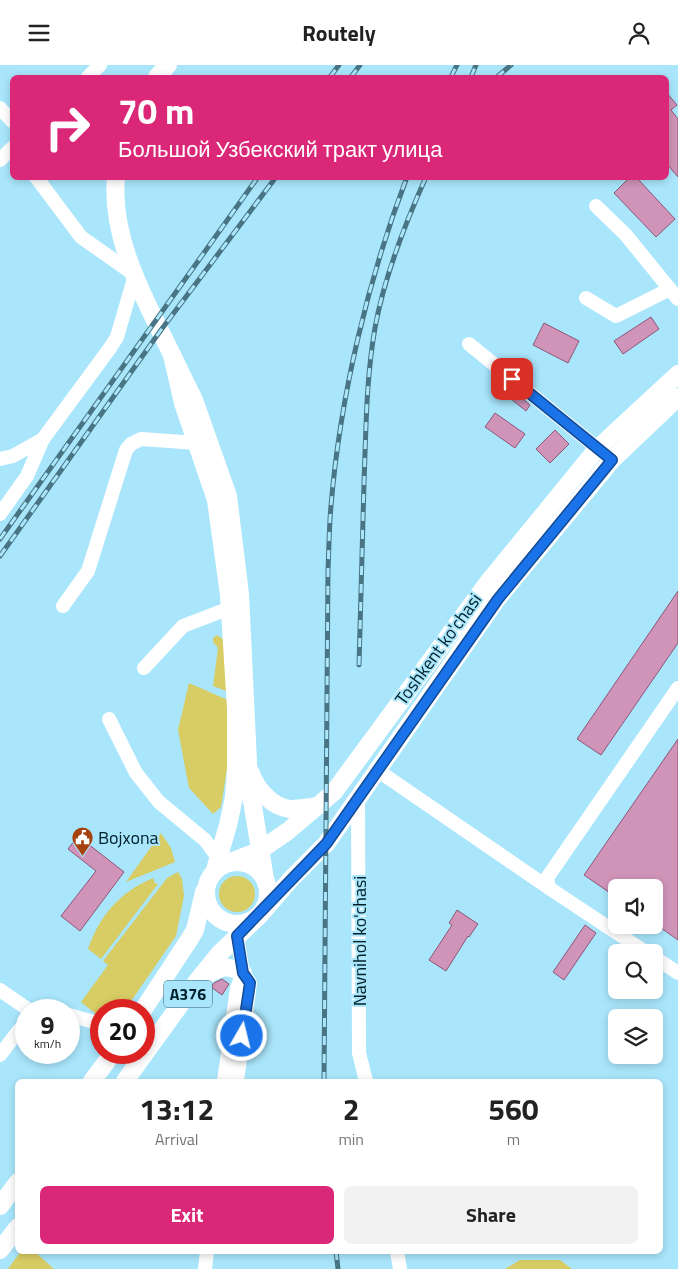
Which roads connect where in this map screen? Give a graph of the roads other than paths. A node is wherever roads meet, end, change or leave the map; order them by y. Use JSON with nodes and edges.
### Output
{"nodes":[{"id":1,"x":100,"y":65,"type":"edge"},
{"id":2,"x":168,"y":65,"type":"edge"},
{"id":3,"x":90,"y":75,"type":"edge"},
{"id":4,"x":160,"y":75,"type":"edge"},
{"id":5,"x":0,"y":108,"type":"edge"},
{"id":6,"x":10,"y":119,"type":"edge"},
{"id":7,"x":10,"y":150,"type":"edge"},
{"id":8,"x":0,"y":160,"type":"edge"},
{"id":9,"x":38,"y":180,"type":"edge"},
{"id":10,"x":116,"y":180,"type":"edge"},
{"id":11,"x":596,"y":206,"type":"dead end"},
{"id":12,"x":135,"y":275,"type":"junction"},
{"id":13,"x":674,"y":294,"type":"edge"},
{"id":14,"x":586,"y":298,"type":"dead end"},
{"id":15,"x":469,"y":345,"type":"dead end"},
{"id":16,"x":172,"y":355,"type":"junction"},
{"id":17,"x":678,"y":374,"type":"edge"},
{"id":18,"x":678,"y":397,"type":"edge"},
{"id":19,"x":43,"y":439,"type":"junction"},
{"id":20,"x":197,"y":443,"type":"junction"},
{"id":21,"x":597,"y":449,"type":"junction"},
{"id":22,"x":0,"y":459,"type":"edge"},
{"id":23,"x":612,"y":460,"type":"junction"},
{"id":24,"x":0,"y":514,"type":"edge"},
{"id":25,"x":63,"y":606,"type":"dead end"},
{"id":26,"x":235,"y":608,"type":"junction"},
{"id":27,"x":144,"y":668,"type":"dead end"},
{"id":28,"x":678,"y":688,"type":"edge"},
{"id":29,"x":109,"y":719,"type":"dead end"},
{"id":30,"x":248,"y":763,"type":"junction"},
{"id":31,"x":377,"y":770,"type":"junction"},
{"id":32,"x":358,"y":799,"type":"junction"},
{"id":33,"x":318,"y":806,"type":"junction"},
{"id":34,"x":259,"y":851,"type":"junction"},
{"id":35,"x":220,"y":864,"type":"junction"},
{"id":36,"x":265,"y":879,"type":"junction"},
{"id":37,"x":549,"y":888,"type":"junction"},
{"id":38,"x":205,"y":889,"type":"junction"},
{"id":39,"x":260,"y":915,"type":"junction"},
{"id":40,"x":236,"y":930,"type":"junction"},
{"id":41,"x":633,"y":944,"type":"edge"},
{"id":42,"x":663,"y":963,"type":"edge"},
{"id":43,"x":243,"y":973,"type":"junction"},
{"id":44,"x":678,"y":973,"type":"edge"},
{"id":45,"x":198,"y":980,"type":"junction"},
{"id":46,"x":0,"y":990,"type":"edge"},
{"id":47,"x":150,"y":999,"type":"edge"},
{"id":48,"x":15,"y":1000,"type":"edge"},
{"id":49,"x":15,"y":1035,"type":"edge"},
{"id":50,"x":0,"y":1055,"type":"edge"},
{"id":51,"x":105,"y":1064,"type":"edge"},
{"id":52,"x":94,"y":1079,"type":"edge"},
{"id":53,"x":126,"y":1079,"type":"edge"},
{"id":54,"x":224,"y":1079,"type":"edge"},
{"id":55,"x":237,"y":1079,"type":"edge"},
{"id":56,"x":366,"y":1079,"type":"edge"},
{"id":57,"x":15,"y":1186,"type":"edge"},
{"id":58,"x":0,"y":1206,"type":"edge"},
{"id":59,"x":15,"y":1231,"type":"edge"},
{"id":60,"x":0,"y":1250,"type":"edge"},
{"id":61,"x":207,"y":1254,"type":"edge"},
{"id":62,"x":398,"y":1254,"type":"edge"},
{"id":63,"x":205,"y":1269,"type":"edge"},
{"id":64,"x":400,"y":1269,"type":"edge"}],
"edges":[{"from":1,"to":3,"type":"street"},
{"from":2,"to":4,"type":"main road"},
{"from":5,"to":6,"type":"street"},
{"from":7,"to":8,"type":"street"},
{"from":9,"to":12,"type":"street"},
{"from":10,"to":12,"type":"main road"},
{"from":11,"to":13,"type":"street"},
{"from":12,"to":16,"type":"main road"},
{"from":12,"to":19,"type":"street"},
{"from":13,"to":14,"type":"street"},
{"from":15,"to":21,"type":"street"},
{"from":16,"to":20,"type":"main road"},
{"from":16,"to":26,"type":"main road"},
{"from":17,"to":21,"type":"main road","name":"Toshkent ko'chasi"},
{"from":18,"to":23,"type":"main road","name":"Toshkent ko'chasi"},
{"from":19,"to":22,"type":"street"},
{"from":19,"to":24,"type":"street"},
{"from":20,"to":25,"type":"street"},
{"from":20,"to":26,"type":"main road"},
{"from":21,"to":23,"type":"street"},
{"from":21,"to":33,"type":"main road","name":"Toshkent ko'chasi"},
{"from":23,"to":31,"type":"main road","name":"Toshkent ko'chasi"},
{"from":26,"to":27,"type":"street"},
{"from":26,"to":30,"type":"main road"},
{"from":26,"to":35,"type":"main road"},
{"from":28,"to":37,"type":"street"},
{"from":29,"to":35,"type":"street"},
{"from":30,"to":33,"type":"main road"},
{"from":30,"to":34,"type":"main road"},
{"from":31,"to":32,"type":"main road","name":"Toshkent ko'chasi"},
{"from":31,"to":37,"type":"street"},
{"from":32,"to":39,"type":"main road","name":"Toshkent ko'chasi"},
{"from":32,"to":56,"type":"street","name":"Navnihol ko'chasi"},
{"from":33,"to":34,"type":"main road","name":"Toshkent ko'chasi"},
{"from":34,"to":35,"type":"main road","name":"Toshkent ko'chasi"},
{"from":34,"to":36,"type":"main road"},
{"from":35,"to":36,"type":"main road"},
{"from":35,"to":38,"type":"main road"},
{"from":36,"to":39,"type":"main road"},
{"from":37,"to":41,"type":"street"},
{"from":38,"to":40,"type":"main road"},
{"from":38,"to":47,"type":"main road"},
{"from":39,"to":40,"type":"main road"},
{"from":40,"to":43,"type":"street"},
{"from":40,"to":45,"type":"main road","number":"A376"},
{"from":42,"to":44,"type":"street"},
{"from":43,"to":45,"type":"main road"},
{"from":43,"to":54,"type":"street"},
{"from":43,"to":55,"type":"street"},
{"from":45,"to":53,"type":"main road","number":"A376"},
{"from":46,"to":48,"type":"street"},
{"from":49,"to":50,"type":"street"},
{"from":51,"to":52,"type":"main road"},
{"from":57,"to":58,"type":"main road"},
{"from":59,"to":60,"type":"main road"},
{"from":61,"to":63,"type":"street"},
{"from":62,"to":64,"type":"street"}]}
